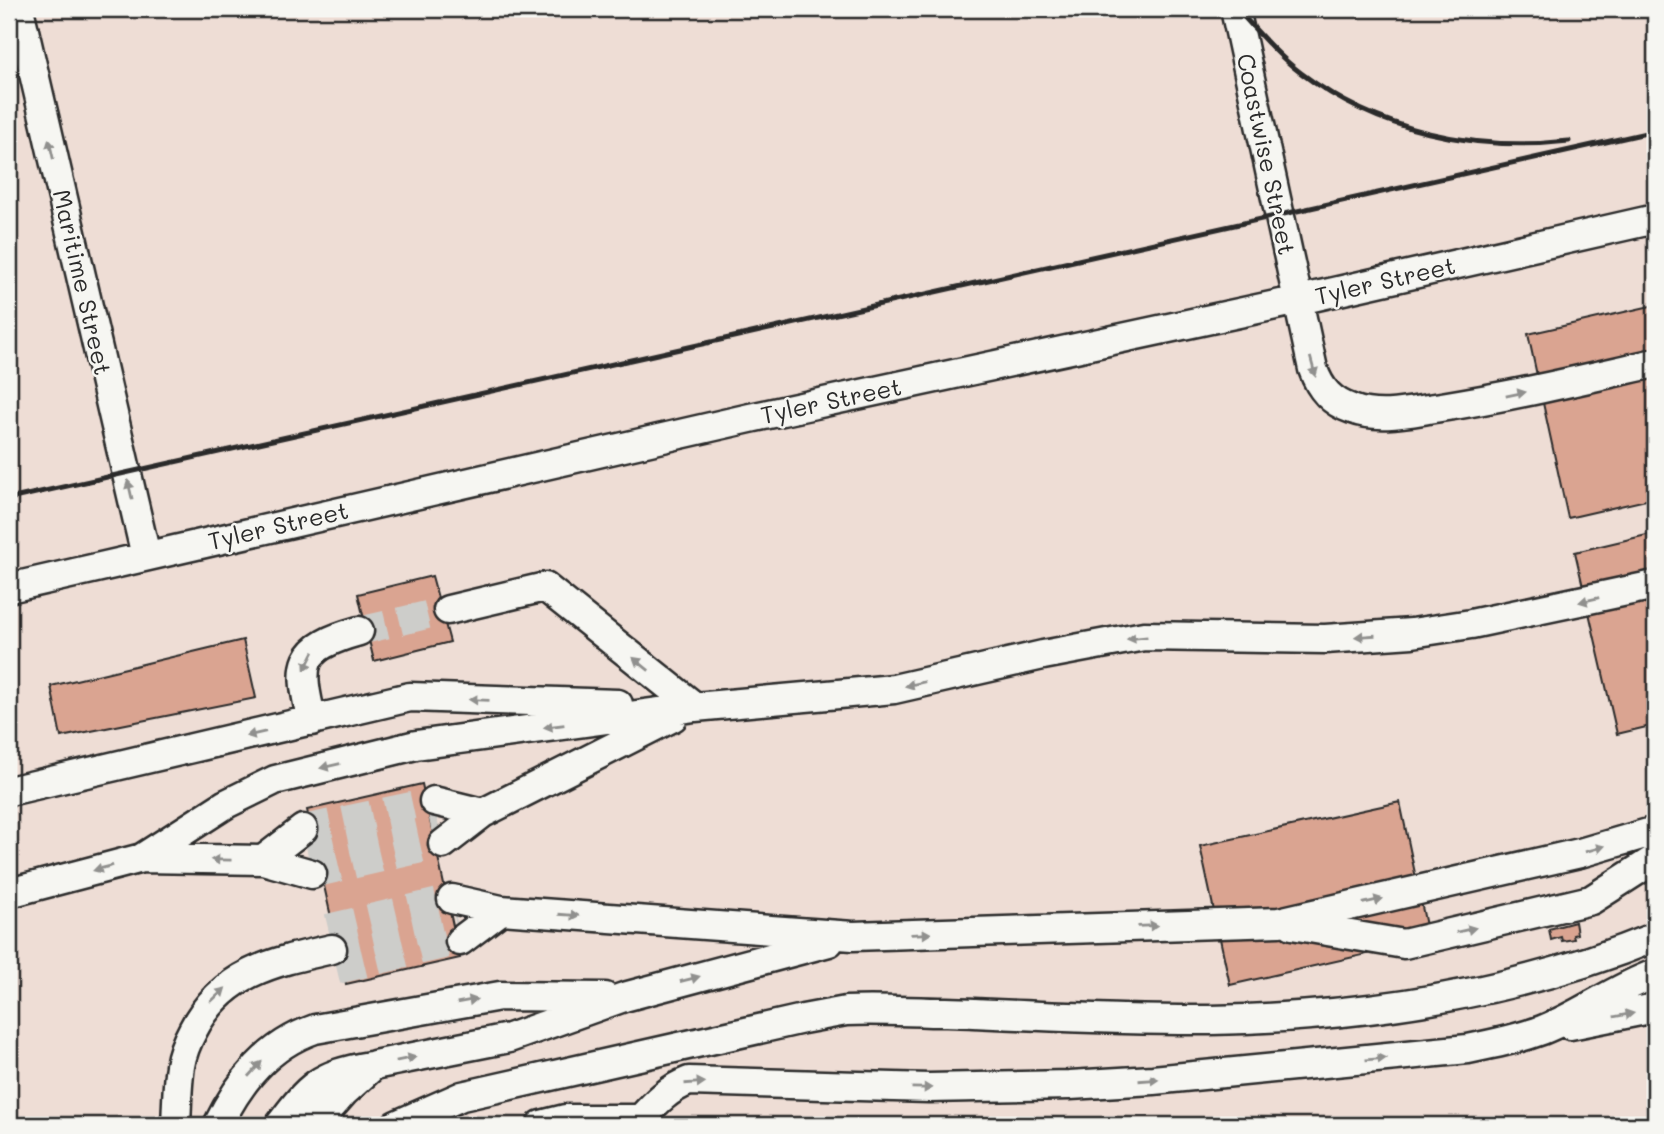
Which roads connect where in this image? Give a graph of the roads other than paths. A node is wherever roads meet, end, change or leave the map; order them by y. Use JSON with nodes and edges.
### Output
{"nodes":[{"id":1,"x":19,"y":9,"type":"edge"},
{"id":2,"x":1236,"y":9,"type":"edge"},
{"id":3,"x":1655,"y":219,"type":"edge"},
{"id":4,"x":1299,"y":300,"type":"junction"},
{"id":5,"x":1655,"y":363,"type":"edge"},
{"id":6,"x":146,"y":556,"type":"junction"},
{"id":7,"x":1655,"y":584,"type":"edge"},
{"id":8,"x":9,"y":588,"type":"edge"},
{"id":9,"x":448,"y":610,"type":"tunnel mouth"},
{"id":10,"x":359,"y":631,"type":"tunnel mouth"},
{"id":11,"x":695,"y":707,"type":"junction"},
{"id":12,"x":312,"y":720,"type":"junction"},
{"id":13,"x":69,"y":778,"type":"junction"},
{"id":14,"x":9,"y":791,"type":"edge"},
{"id":15,"x":9,"y":804,"type":"edge"},
{"id":16,"x":483,"y":813,"type":"junction"},
{"id":17,"x":1655,"y":831,"type":"edge"},
{"id":18,"x":142,"y":858,"type":"junction"},
{"id":19,"x":1655,"y":859,"type":"edge"},
{"id":20,"x":263,"y":860,"type":"junction"},
{"id":21,"x":9,"y":893,"type":"edge"},
{"id":22,"x":501,"y":910,"type":"junction"},
{"id":23,"x":1279,"y":922,"type":"junction"},
{"id":24,"x":853,"y":936,"type":"junction"},
{"id":25,"x":1655,"y":937,"type":"edge"},
{"id":26,"x":333,"y":949,"type":"tunnel mouth"},
{"id":27,"x":1655,"y":974,"type":"edge"},
{"id":28,"x":624,"y":997,"type":"junction"},
{"id":29,"x":1655,"y":1008,"type":"edge"},
{"id":30,"x":1544,"y":1030,"type":"junction"},
{"id":31,"x":373,"y":1065,"type":"junction"},
{"id":32,"x":642,"y":1123,"type":"edge"},
{"id":33,"x":176,"y":1125,"type":"edge"},
{"id":34,"x":218,"y":1125,"type":"edge"},
{"id":35,"x":280,"y":1125,"type":"edge"},
{"id":36,"x":315,"y":1125,"type":"edge"},
{"id":37,"x":396,"y":1125,"type":"edge"},
{"id":38,"x":541,"y":1125,"type":"edge"}],
"edges":[{"from":6,"to":1,"type":"street","name":"Maritime Street","one_way":true},
{"from":2,"to":4,"type":"street","name":"Coastwise Street"},
{"from":3,"to":4,"type":"street","name":"Tyler Street"},
{"from":4,"to":5,"type":"street","name":"Coastwise Street","one_way":true},
{"from":4,"to":6,"type":"street","name":"Tyler Street"},
{"from":6,"to":8,"type":"street","name":"Tyler Street"},
{"from":7,"to":11,"type":"street","one_way":true},
{"from":11,"to":9,"type":"street","one_way":true},
{"from":10,"to":12,"type":"street","one_way":true},
{"from":11,"to":12,"type":"street","one_way":true},
{"from":11,"to":16,"type":"street"},
{"from":11,"to":18,"type":"street","one_way":true},
{"from":12,"to":13,"type":"street","one_way":true},
{"from":13,"to":14,"type":"street"},
{"from":13,"to":15,"type":"street"},
{"from":16,"to":16,"type":"street"},
{"from":23,"to":17,"type":"street","one_way":true},
{"from":20,"to":18,"type":"street","one_way":true},
{"from":18,"to":21,"type":"street","one_way":true},
{"from":23,"to":19,"type":"street","one_way":true},
{"from":20,"to":20,"type":"street"},
{"from":22,"to":22,"type":"street"},
{"from":22,"to":24,"type":"street","one_way":true},
{"from":24,"to":23,"type":"street","one_way":true},
{"from":28,"to":24,"type":"street","one_way":true},
{"from":25,"to":37,"type":"street"},
{"from":33,"to":26,"type":"street","one_way":true},
{"from":27,"to":30,"type":"street"},
{"from":31,"to":28,"type":"street","one_way":true},
{"from":34,"to":28,"type":"street","one_way":true},
{"from":30,"to":29,"type":"street","one_way":true},
{"from":32,"to":30,"type":"street","one_way":true},
{"from":31,"to":35,"type":"street"},
{"from":31,"to":36,"type":"street"},
{"from":32,"to":38,"type":"street"}]}
